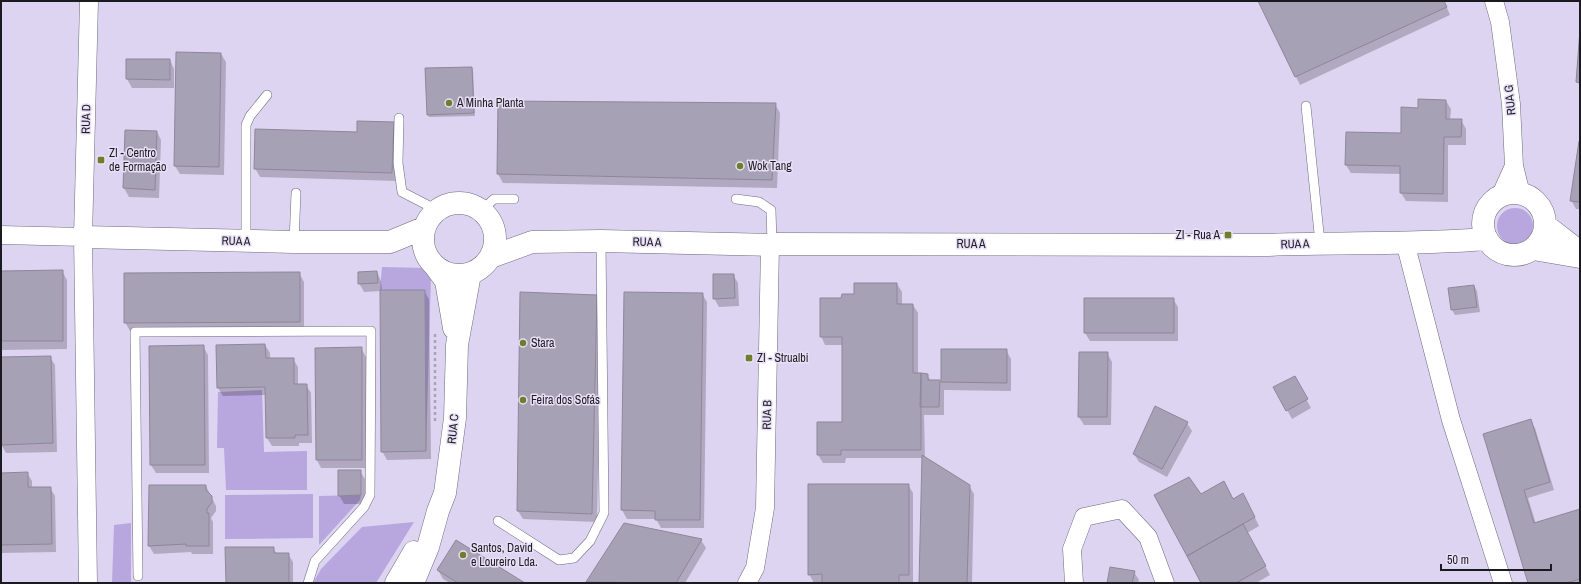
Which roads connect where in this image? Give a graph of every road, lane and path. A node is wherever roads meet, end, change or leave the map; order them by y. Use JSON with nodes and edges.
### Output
{"nodes":[{"id":1,"x":88,"y":1,"type":"edge"},
{"id":2,"x":1494,"y":1,"type":"edge"},
{"id":3,"x":267,"y":95,"type":"dead end"},
{"id":4,"x":1306,"y":106,"type":"dead end"},
{"id":5,"x":399,"y":118,"type":"dead end"},
{"id":6,"x":1514,"y":166,"type":"junction"},
{"id":7,"x":296,"y":193,"type":"dead end"},
{"id":8,"x":1521,"y":194,"type":"junction"},
{"id":9,"x":1500,"y":197,"type":"junction"},
{"id":10,"x":514,"y":199,"type":"dead end"},
{"id":11,"x":736,"y":199,"type":"dead end"},
{"id":12,"x":437,"y":210,"type":"junction"},
{"id":13,"x":482,"y":210,"type":"junction"},
{"id":14,"x":1484,"y":216,"type":"junction"},
{"id":15,"x":1545,"y":225,"type":"junction"},
{"id":16,"x":424,"y":228,"type":"junction"},
{"id":17,"x":494,"y":228,"type":"junction"},
{"id":18,"x":1,"y":235,"type":"edge"},
{"id":19,"x":83,"y":237,"type":"junction"},
{"id":20,"x":1487,"y":239,"type":"junction"},
{"id":21,"x":246,"y":241,"type":"junction"},
{"id":22,"x":601,"y":241,"type":"junction"},
{"id":23,"x":294,"y":242,"type":"junction"},
{"id":24,"x":390,"y":242,"type":"junction"},
{"id":25,"x":532,"y":242,"type":"junction"},
{"id":26,"x":1405,"y":242,"type":"junction"},
{"id":27,"x":1454,"y":242,"type":"junction"},
{"id":28,"x":1320,"y":243,"type":"junction"},
{"id":29,"x":771,"y":244,"type":"junction"},
{"id":30,"x":1533,"y":249,"type":"junction"},
{"id":31,"x":1580,"y":252,"type":"edge"},
{"id":32,"x":491,"y":257,"type":"junction"},
{"id":33,"x":1580,"y":257,"type":"edge"},
{"id":34,"x":432,"y":263,"type":"junction"},
{"id":35,"x":470,"y":274,"type":"junction"},
{"id":36,"x":435,"y":324,"type":"dead end"},
{"id":37,"x":457,"y":345,"type":"junction"},
{"id":38,"x":435,"y":426,"type":"dead end"},
{"id":39,"x":438,"y":511,"type":"junction"},
{"id":40,"x":498,"y":521,"type":"dead end"},
{"id":41,"x":138,"y":576,"type":"dead end"},
{"id":42,"x":88,"y":583,"type":"edge"},
{"id":43,"x":308,"y":583,"type":"edge"},
{"id":44,"x":396,"y":583,"type":"edge"},
{"id":45,"x":413,"y":583,"type":"edge"},
{"id":46,"x":747,"y":583,"type":"edge"},
{"id":47,"x":1074,"y":583,"type":"edge"},
{"id":48,"x":1165,"y":583,"type":"edge"},
{"id":49,"x":1503,"y":583,"type":"edge"}],
"edges":[{"from":1,"to":19,"type":"street","name":"RUA D"},
{"from":2,"to":6,"type":"street","name":"RUA G"},
{"from":3,"to":21,"type":"lane"},
{"from":4,"to":28,"type":"lane"},
{"from":5,"to":12,"type":"lane"},
{"from":6,"to":8,"type":"street"},
{"from":6,"to":9,"type":"street","name":"RUA G"},
{"from":7,"to":23,"type":"lane"},
{"from":8,"to":9,"type":"street"},
{"from":8,"to":15,"type":"street"},
{"from":9,"to":14,"type":"street"},
{"from":10,"to":13,"type":"lane"},
{"from":11,"to":29,"type":"lane"},
{"from":12,"to":13,"type":"street"},
{"from":12,"to":16,"type":"street"},
{"from":13,"to":17,"type":"street"},
{"from":14,"to":20,"type":"street"},
{"from":14,"to":27,"type":"street"},
{"from":15,"to":30,"type":"street"},
{"from":15,"to":31,"type":"street"},
{"from":16,"to":24,"type":"street","name":"RUA A"},
{"from":16,"to":34,"type":"street"},
{"from":17,"to":25,"type":"street"},
{"from":17,"to":32,"type":"street"},
{"from":18,"to":19,"type":"street"},
{"from":19,"to":21,"type":"street","name":"RUA A"},
{"from":19,"to":42,"type":"street","name":"RUA D"},
{"from":20,"to":27,"type":"street","name":"RUA A"},
{"from":20,"to":30,"type":"street"},
{"from":21,"to":23,"type":"street","name":"RUA A"},
{"from":22,"to":25,"type":"street","name":"RUA A"},
{"from":22,"to":29,"type":"street","name":"RUA A"},
{"from":22,"to":40,"type":"lane"},
{"from":23,"to":24,"type":"street","name":"RUA A"},
{"from":24,"to":34,"type":"street","name":"RUA A"},
{"from":25,"to":32,"type":"street","name":"RUA A"},
{"from":26,"to":27,"type":"street","name":"RUA A"},
{"from":26,"to":28,"type":"street","name":"RUA A"},
{"from":26,"to":49,"type":"street"},
{"from":28,"to":29,"type":"street","name":"RUA A"},
{"from":29,"to":46,"type":"street","name":"RUA B"},
{"from":30,"to":33,"type":"street"},
{"from":32,"to":35,"type":"street"},
{"from":34,"to":35,"type":"street"},
{"from":34,"to":37,"type":"street","name":"RUA C"},
{"from":35,"to":37,"type":"street","name":"RUA C"},
{"from":36,"to":38,"type":"path"},
{"from":37,"to":39,"type":"street","name":"RUA C"},
{"from":39,"to":44,"type":"street","name":"RUA C"},
{"from":39,"to":45,"type":"street","name":"RUA C"},
{"from":41,"to":43,"type":"lane"},
{"from":47,"to":48,"type":"street"}]}
